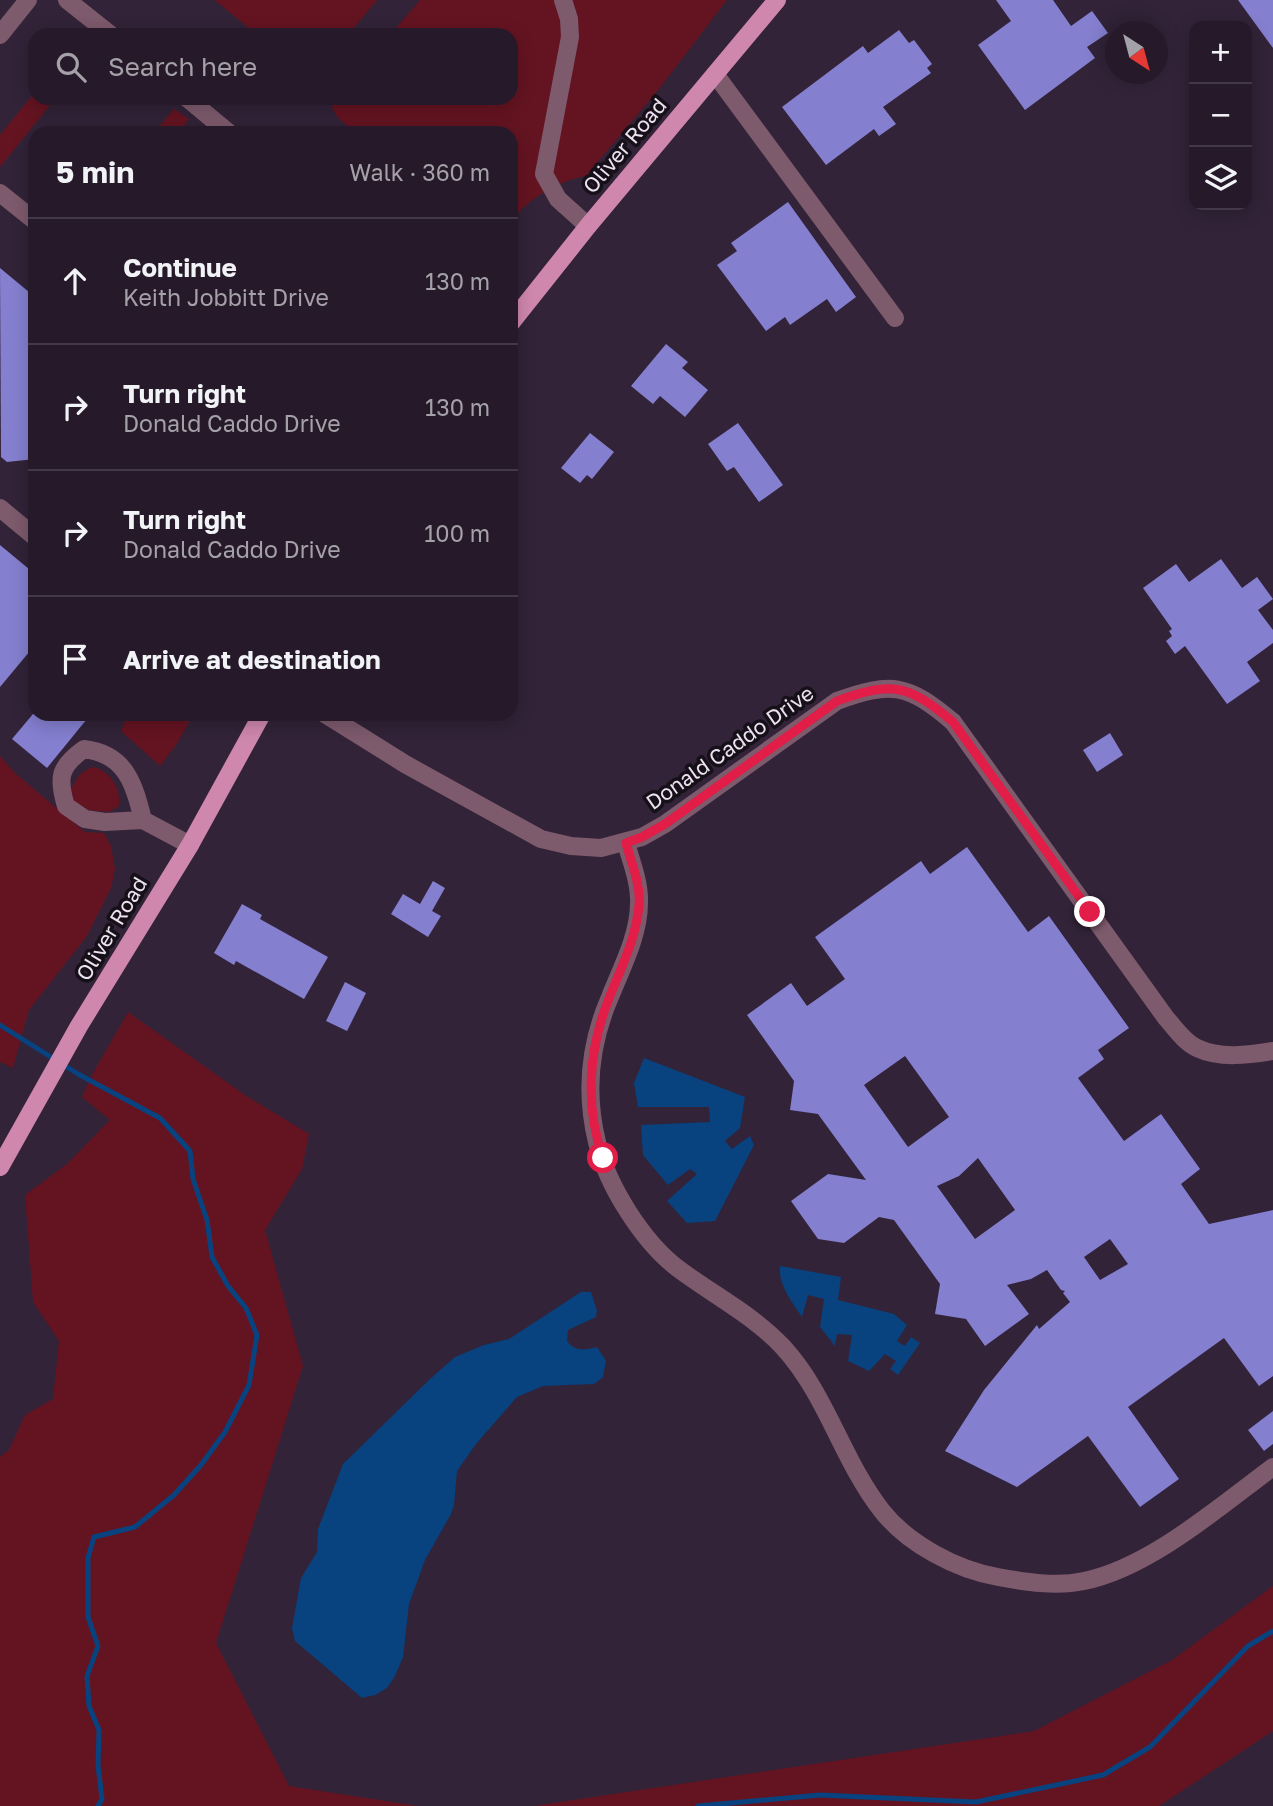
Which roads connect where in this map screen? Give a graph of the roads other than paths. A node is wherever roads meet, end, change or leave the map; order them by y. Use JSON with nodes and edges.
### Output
{"nodes":[{"id":1,"x":28,"y":0,"type":"edge"},
{"id":2,"x":67,"y":0,"type":"edge"},
{"id":3,"x":563,"y":0,"type":"edge"},
{"id":4,"x":776,"y":0,"type":"edge"},
{"id":5,"x":102,"y":28,"type":"edge"},
{"id":6,"x":0,"y":35,"type":"edge"},
{"id":7,"x":715,"y":74,"type":"junction"},
{"id":8,"x":195,"y":105,"type":"edge"},
{"id":9,"x":221,"y":126,"type":"edge"},
{"id":10,"x":0,"y":193,"type":"edge"},
{"id":11,"x":28,"y":215,"type":"edge"},
{"id":12,"x":588,"y":226,"type":"junction"},
{"id":13,"x":518,"y":314,"type":"edge"},
{"id":14,"x":895,"y":318,"type":"dead end"},
{"id":15,"x":0,"y":508,"type":"edge"},
{"id":16,"x":28,"y":531,"type":"edge"},
{"id":17,"x":258,"y":721,"type":"edge"},
{"id":18,"x":336,"y":721,"type":"edge"},
{"id":19,"x":143,"y":820,"type":"junction"},
{"id":20,"x":626,"y":843,"type":"junction"},
{"id":21,"x":190,"y":845,"type":"junction"},
{"id":22,"x":1273,"y":1051,"type":"edge"},
{"id":23,"x":0,"y":1167,"type":"edge"},
{"id":24,"x":1273,"y":1468,"type":"edge"}],
"edges":[{"from":1,"to":6,"type":"street"},
{"from":2,"to":5,"type":"street"},
{"from":3,"to":12,"type":"street"},
{"from":4,"to":7,"type":"main road","name":"Oliver Road"},
{"from":7,"to":12,"type":"main road","name":"Oliver Road"},
{"from":7,"to":14,"type":"street"},
{"from":8,"to":9,"type":"street"},
{"from":10,"to":11,"type":"street"},
{"from":12,"to":13,"type":"main road","name":"Oliver Road"},
{"from":15,"to":16,"type":"street"},
{"from":17,"to":21,"type":"main road","name":"Oliver Road"},
{"from":18,"to":20,"type":"street","name":"Donald Caddo Drive"},
{"from":19,"to":19,"type":"street"},
{"from":19,"to":21,"type":"street"},
{"from":20,"to":22,"type":"street","name":"Donald Caddo Drive"},
{"from":20,"to":24,"type":"street"},
{"from":21,"to":23,"type":"main road","name":"Oliver Road"}]}
